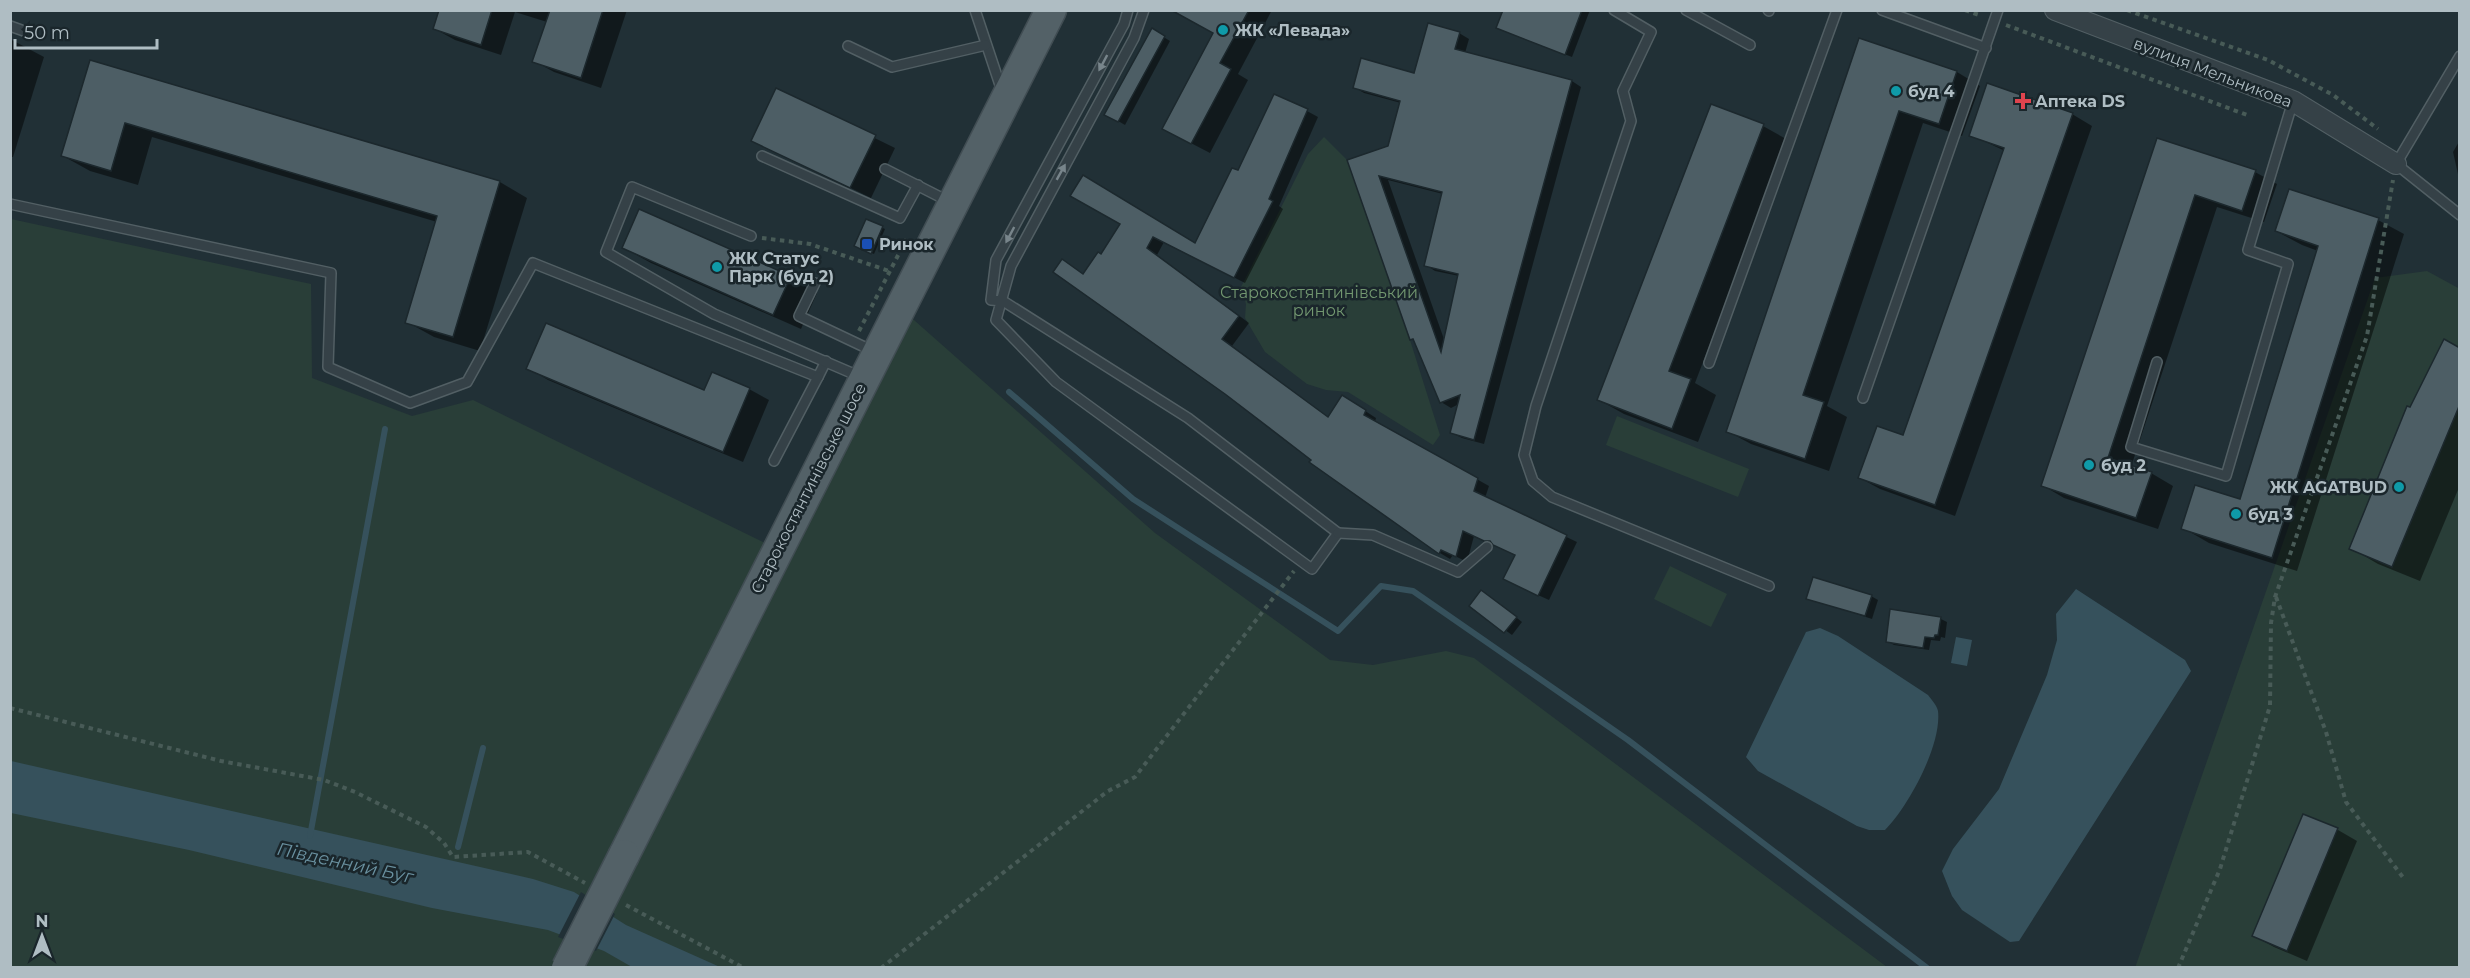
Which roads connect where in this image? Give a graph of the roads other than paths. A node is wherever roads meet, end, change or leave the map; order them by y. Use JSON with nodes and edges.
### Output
{"nodes":[{"id":1,"x":975,"y":10,"type":"edge"},
{"id":2,"x":1051,"y":10,"type":"edge"},
{"id":3,"x":1128,"y":10,"type":"edge"},
{"id":4,"x":1144,"y":10,"type":"edge"},
{"id":5,"x":1614,"y":10,"type":"edge"},
{"id":6,"x":1686,"y":10,"type":"edge"},
{"id":7,"x":1837,"y":10,"type":"edge"},
{"id":8,"x":1882,"y":10,"type":"edge"},
{"id":9,"x":1998,"y":10,"type":"edge"},
{"id":10,"x":2055,"y":10,"type":"edge"},
{"id":11,"x":10,"y":26,"type":"edge"},
{"id":12,"x":24,"y":31,"type":"dead end"},
{"id":13,"x":986,"y":45,"type":"junction"},
{"id":14,"x":1750,"y":45,"type":"dead end"},
{"id":15,"x":848,"y":46,"type":"dead end"},
{"id":16,"x":1986,"y":48,"type":"junction"},
{"id":17,"x":2460,"y":56,"type":"edge"},
{"id":18,"x":1005,"y":99,"type":"junction"},
{"id":19,"x":2293,"y":101,"type":"junction"},
{"id":20,"x":762,"y":156,"type":"dead end"},
{"id":21,"x":2396,"y":164,"type":"junction"},
{"id":22,"x":885,"y":168,"type":"dead end"},
{"id":23,"x":918,"y":185,"type":"junction"},
{"id":24,"x":952,"y":203,"type":"junction"},
{"id":25,"x":10,"y":204,"type":"edge"},
{"id":26,"x":2460,"y":215,"type":"edge"},
{"id":27,"x":751,"y":236,"type":"road end"},
{"id":28,"x":815,"y":283,"type":"dead end"},
{"id":29,"x":1003,"y":301,"type":"junction"},
{"id":30,"x":826,"y":361,"type":"junction"},
{"id":31,"x":2157,"y":362,"type":"dead end"},
{"id":32,"x":1709,"y":363,"type":"dead end"},
{"id":33,"x":870,"y":365,"type":"junction"},
{"id":34,"x":818,"y":377,"type":"junction"},
{"id":35,"x":1863,"y":398,"type":"dead end"},
{"id":36,"x":774,"y":461,"type":"dead end"},
{"id":37,"x":1338,"y":533,"type":"junction"},
{"id":38,"x":1487,"y":547,"type":"dead end"},
{"id":39,"x":1769,"y":586,"type":"dead end"},
{"id":40,"x":567,"y":968,"type":"edge"}],
"edges":[{"from":1,"to":13,"type":"lane"},
{"from":2,"to":18,"type":"main road","name":"Старокостянтинівське шосе"},
{"from":3,"to":29,"type":"lane","one_way":true},
{"from":29,"to":4,"type":"lane","one_way":true},
{"from":5,"to":39,"type":"lane"},
{"from":6,"to":14,"type":"lane"},
{"from":7,"to":32,"type":"lane"},
{"from":8,"to":16,"type":"lane"},
{"from":9,"to":16,"type":"lane"},
{"from":10,"to":19,"type":"street","name":"вулиця Мельникова"},
{"from":11,"to":12,"type":"lane"},
{"from":13,"to":15,"type":"lane"},
{"from":13,"to":18,"type":"lane"},
{"from":16,"to":35,"type":"lane"},
{"from":17,"to":21,"type":"lane"},
{"from":18,"to":24,"type":"main road","name":"Старокостянтинівське шосе"},
{"from":19,"to":21,"type":"street","name":"вулиця Мельникова"},
{"from":19,"to":31,"type":"lane"},
{"from":20,"to":23,"type":"lane"},
{"from":21,"to":26,"type":"lane"},
{"from":22,"to":23,"type":"lane"},
{"from":23,"to":24,"type":"lane"},
{"from":24,"to":33,"type":"main road","name":"Старокостянтинівське шосе"},
{"from":25,"to":34,"type":"lane"},
{"from":27,"to":30,"type":"lane"},
{"from":28,"to":33,"type":"lane"},
{"from":29,"to":37,"type":"lane"},
{"from":29,"to":37,"type":"lane"},
{"from":30,"to":33,"type":"lane"},
{"from":30,"to":34,"type":"lane"},
{"from":33,"to":40,"type":"main road","name":"Старокостянтинівське шосе","bridge":true},
{"from":34,"to":36,"type":"lane"},
{"from":37,"to":38,"type":"lane"}]}
